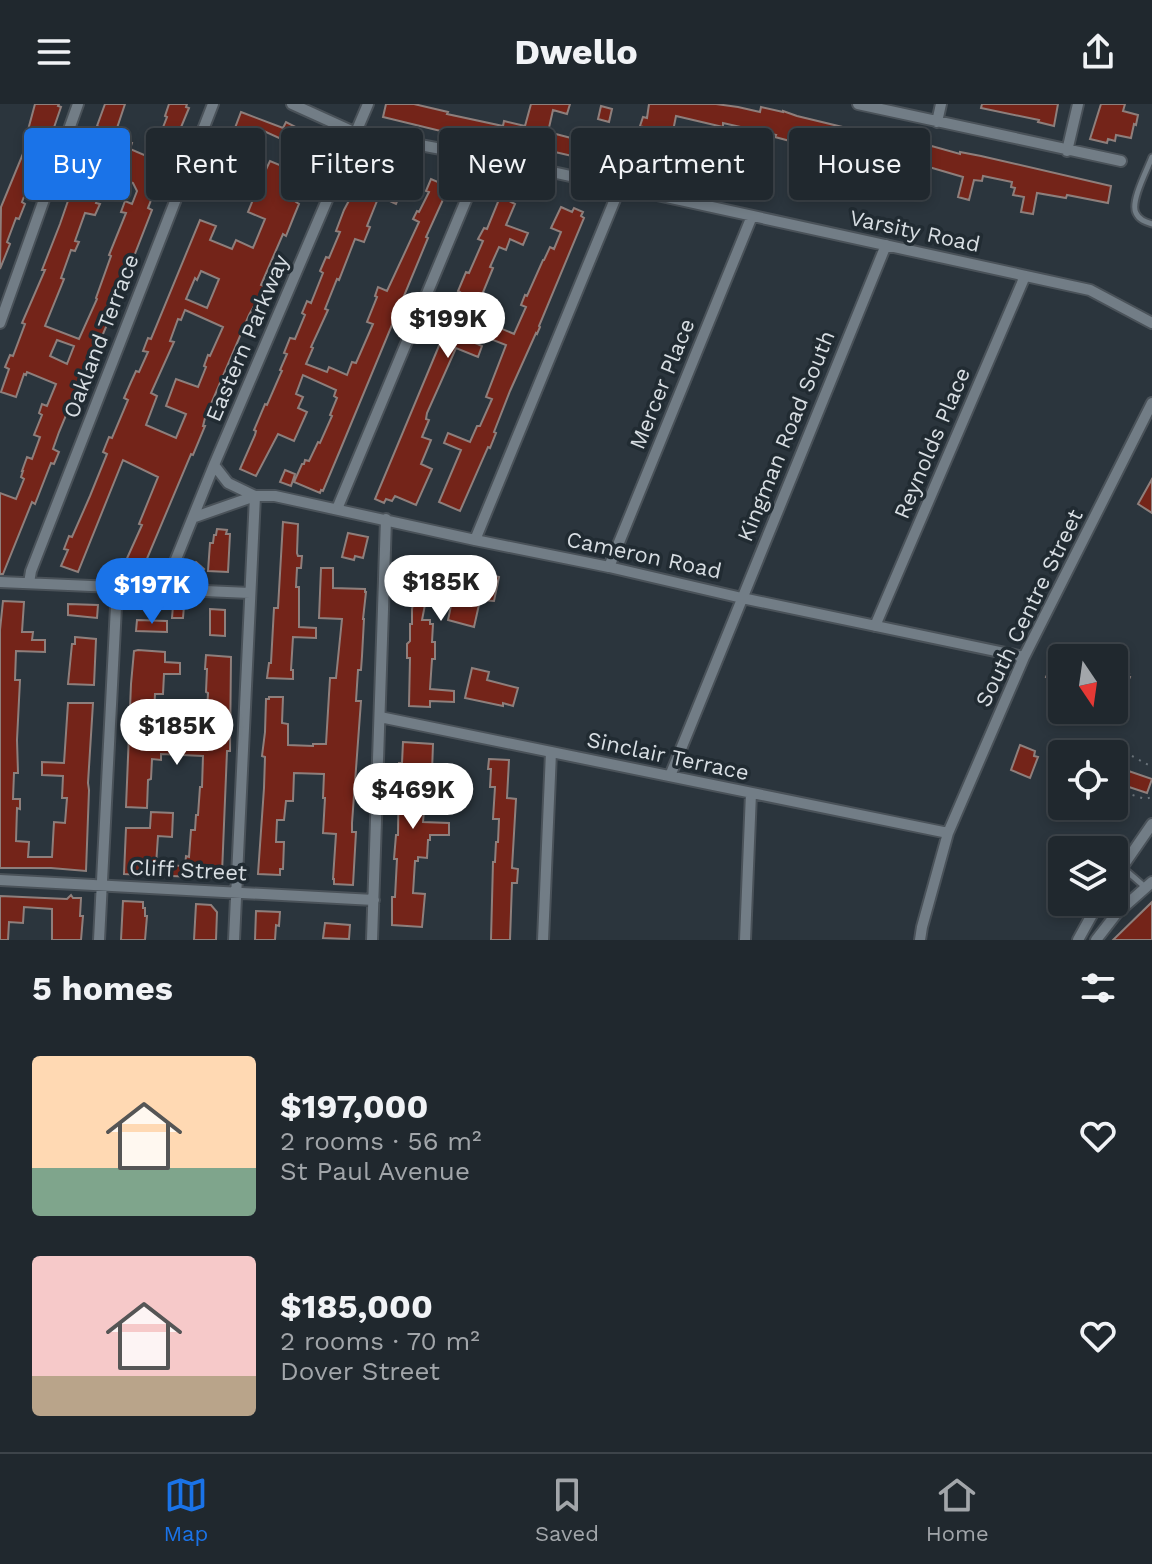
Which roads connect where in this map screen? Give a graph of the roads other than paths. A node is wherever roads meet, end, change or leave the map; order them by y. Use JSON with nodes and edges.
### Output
{"nodes":[{"id":1,"x":78,"y":104,"type":"edge"},
{"id":2,"x":213,"y":104,"type":"edge"},
{"id":3,"x":292,"y":104,"type":"edge"},
{"id":4,"x":368,"y":104,"type":"edge"},
{"id":5,"x":858,"y":104,"type":"edge"},
{"id":6,"x":941,"y":104,"type":"edge"},
{"id":7,"x":1078,"y":104,"type":"edge"},
{"id":8,"x":937,"y":122,"type":"junction"},
{"id":9,"x":345,"y":128,"type":"edge"},
{"id":10,"x":358,"y":128,"type":"edge"},
{"id":11,"x":1067,"y":151,"type":"junction"},
{"id":12,"x":1152,"y":157,"type":"edge"},
{"id":13,"x":1121,"y":161,"type":"dead end"},
{"id":14,"x":327,"y":200,"type":"edge"},
{"id":15,"x":466,"y":200,"type":"edge"},
{"id":16,"x":615,"y":200,"type":"edge"},
{"id":17,"x":679,"y":200,"type":"edge"},
{"id":18,"x":752,"y":216,"type":"junction"},
{"id":19,"x":1152,"y":224,"type":"edge"},
{"id":20,"x":886,"y":245,"type":"junction"},
{"id":21,"x":1025,"y":276,"type":"junction"},
{"id":22,"x":0,"y":323,"type":"edge"},
{"id":23,"x":1152,"y":323,"type":"edge"},
{"id":24,"x":1152,"y":403,"type":"edge"},
{"id":25,"x":214,"y":465,"type":"junction"},
{"id":26,"x":255,"y":496,"type":"junction"},
{"id":27,"x":337,"y":509,"type":"junction"},
{"id":28,"x":195,"y":517,"type":"junction"},
{"id":29,"x":386,"y":519,"type":"junction"},
{"id":30,"x":475,"y":540,"type":"junction"},
{"id":31,"x":609,"y":567,"type":"junction"},
{"id":32,"x":0,"y":582,"type":"edge"},
{"id":33,"x":29,"y":583,"type":"junction"},
{"id":34,"x":117,"y":587,"type":"junction"},
{"id":35,"x":166,"y":590,"type":"junction"},
{"id":36,"x":250,"y":593,"type":"junction"},
{"id":37,"x":742,"y":598,"type":"junction"},
{"id":38,"x":875,"y":626,"type":"junction"},
{"id":39,"x":1024,"y":657,"type":"junction"},
{"id":40,"x":380,"y":717,"type":"junction"},
{"id":41,"x":551,"y":752,"type":"junction"},
{"id":42,"x":670,"y":776,"type":"junction"},
{"id":43,"x":751,"y":793,"type":"junction"},
{"id":44,"x":1152,"y":824,"type":"edge"},
{"id":45,"x":948,"y":833,"type":"junction"},
{"id":46,"x":1128,"y":858,"type":"edge"},
{"id":47,"x":1128,"y":871,"type":"edge"},
{"id":48,"x":0,"y":880,"type":"edge"},
{"id":49,"x":1149,"y":885,"type":"edge"},
{"id":50,"x":101,"y":886,"type":"junction"},
{"id":51,"x":237,"y":893,"type":"junction"},
{"id":52,"x":374,"y":900,"type":"junction"},
{"id":53,"x":1091,"y":916,"type":"edge"},
{"id":54,"x":99,"y":940,"type":"edge"},
{"id":55,"x":234,"y":940,"type":"edge"},
{"id":56,"x":372,"y":940,"type":"edge"},
{"id":57,"x":543,"y":940,"type":"edge"},
{"id":58,"x":745,"y":940,"type":"edge"},
{"id":59,"x":920,"y":940,"type":"edge"},
{"id":60,"x":1078,"y":940,"type":"edge"},
{"id":61,"x":1096,"y":940,"type":"edge"}],
"edges":[{"from":1,"to":22,"type":"street"},
{"from":2,"to":33,"type":"street","name":"Oakland Terrace"},
{"from":3,"to":9,"type":"street","name":"Varsity Road"},
{"from":4,"to":10,"type":"street","name":"Eastern Parkway"},
{"from":5,"to":8,"type":"street"},
{"from":6,"to":8,"type":"street"},
{"from":7,"to":11,"type":"street"},
{"from":8,"to":11,"type":"street"},
{"from":11,"to":13,"type":"street"},
{"from":12,"to":19,"type":"lane"},
{"from":14,"to":25,"type":"street","name":"Eastern Parkway"},
{"from":15,"to":27,"type":"street"},
{"from":16,"to":30,"type":"street"},
{"from":17,"to":18,"type":"street","name":"Varsity Road"},
{"from":18,"to":20,"type":"street","name":"Varsity Road"},
{"from":18,"to":31,"type":"street","name":"Mercer Place"},
{"from":20,"to":21,"type":"street","name":"Varsity Road"},
{"from":20,"to":37,"type":"street","name":"Kingman Road South"},
{"from":21,"to":23,"type":"street","name":"Varsity Road"},
{"from":21,"to":38,"type":"street","name":"Reynolds Place"},
{"from":24,"to":39,"type":"street","name":"South Centre Street"},
{"from":25,"to":26,"type":"street","name":"Cameron Road"},
{"from":25,"to":28,"type":"street","name":"Eastern Parkway"},
{"from":26,"to":27,"type":"street","name":"Cameron Road"},
{"from":26,"to":28,"type":"street","name":"Cameron Road"},
{"from":26,"to":36,"type":"street"},
{"from":27,"to":29,"type":"street","name":"Cameron Road"},
{"from":28,"to":35,"type":"street","name":"Eastern Parkway"},
{"from":29,"to":30,"type":"street","name":"Cameron Road"},
{"from":29,"to":40,"type":"street"},
{"from":30,"to":31,"type":"street","name":"Cameron Road"},
{"from":31,"to":37,"type":"street","name":"Cameron Road"},
{"from":32,"to":33,"type":"street"},
{"from":33,"to":34,"type":"street"},
{"from":34,"to":35,"type":"street"},
{"from":34,"to":50,"type":"street"},
{"from":35,"to":36,"type":"street"},
{"from":36,"to":51,"type":"street"},
{"from":37,"to":38,"type":"street","name":"Cameron Road"},
{"from":37,"to":42,"type":"street","name":"Kingman Road South"},
{"from":38,"to":39,"type":"street","name":"Cameron Road"},
{"from":39,"to":45,"type":"street","name":"South Centre Street"},
{"from":40,"to":41,"type":"street","name":"Sinclair Terrace"},
{"from":40,"to":52,"type":"street"},
{"from":41,"to":42,"type":"street","name":"Sinclair Terrace"},
{"from":41,"to":57,"type":"street"},
{"from":42,"to":43,"type":"street","name":"Sinclair Terrace"},
{"from":43,"to":45,"type":"street","name":"Sinclair Terrace"},
{"from":43,"to":58,"type":"street"},
{"from":44,"to":46,"type":"street"},
{"from":45,"to":59,"type":"street","name":"South Centre Street"},
{"from":47,"to":49,"type":"lane"},
{"from":48,"to":50,"type":"street","name":"Cliff Street"},
{"from":49,"to":61,"type":"street"},
{"from":50,"to":51,"type":"street","name":"Cliff Street"},
{"from":50,"to":54,"type":"street"},
{"from":51,"to":52,"type":"street","name":"Cliff Street"},
{"from":51,"to":55,"type":"street"},
{"from":52,"to":56,"type":"street"},
{"from":53,"to":60,"type":"street"}]}
